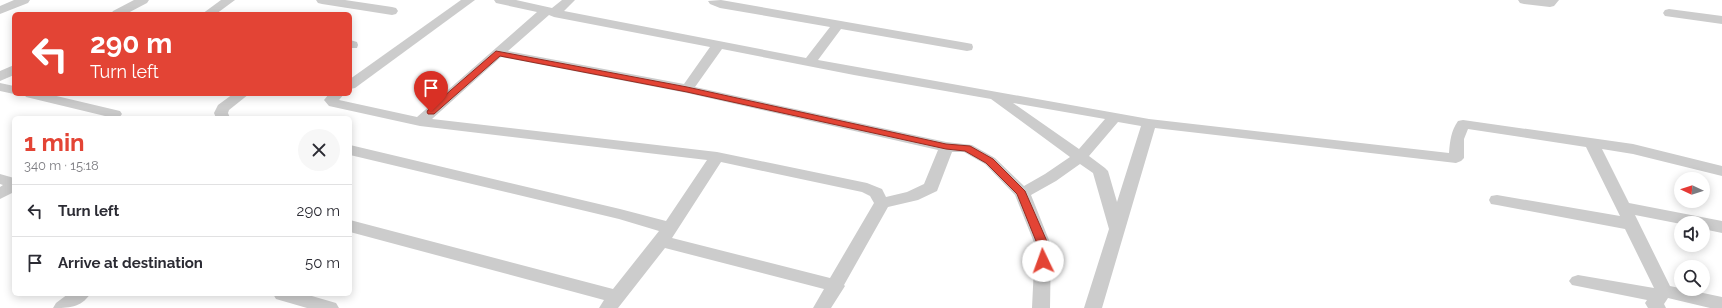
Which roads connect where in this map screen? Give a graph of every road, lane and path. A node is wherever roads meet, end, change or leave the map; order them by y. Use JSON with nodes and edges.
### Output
{"nodes":[{"id":1,"x":24,"y":0,"type":"edge"},
{"id":2,"x":143,"y":0,"type":"edge"},
{"id":3,"x":229,"y":0,"type":"edge"},
{"id":4,"x":322,"y":0,"type":"edge"},
{"id":5,"x":469,"y":0,"type":"edge"},
{"id":6,"x":500,"y":0,"type":"edge"},
{"id":7,"x":570,"y":0,"type":"edge"},
{"id":8,"x":712,"y":0,"type":"edge"},
{"id":9,"x":1524,"y":0,"type":"edge"},
{"id":10,"x":1553,"y":0,"type":"edge"},
{"id":11,"x":0,"y":10,"type":"edge"},
{"id":12,"x":392,"y":10,"type":"dead end"},
{"id":13,"x":121,"y":12,"type":"edge"},
{"id":14,"x":211,"y":12,"type":"edge"},
{"id":15,"x":550,"y":12,"type":"junction"},
{"id":16,"x":1669,"y":13,"type":"dead end"},
{"id":17,"x":1722,"y":20,"type":"edge"},
{"id":18,"x":838,"y":26,"type":"junction"},
{"id":19,"x":719,"y":44,"type":"junction"},
{"id":20,"x":967,"y":47,"type":"dead end"},
{"id":21,"x":498,"y":53,"type":"junction"},
{"id":22,"x":810,"y":62,"type":"junction"},
{"id":23,"x":12,"y":70,"type":"edge"},
{"id":24,"x":0,"y":77,"type":"edge"},
{"id":25,"x":352,"y":84,"type":"edge"},
{"id":26,"x":0,"y":87,"type":"edge"},
{"id":27,"x":12,"y":90,"type":"edge"},
{"id":28,"x":687,"y":90,"type":"junction"},
{"id":29,"x":39,"y":96,"type":"edge"},
{"id":30,"x":239,"y":96,"type":"edge"},
{"id":31,"x":335,"y":96,"type":"edge"},
{"id":32,"x":994,"y":96,"type":"junction"},
{"id":33,"x":112,"y":116,"type":"edge"},
{"id":34,"x":222,"y":116,"type":"edge"},
{"id":35,"x":1114,"y":117,"type":"junction"},
{"id":36,"x":420,"y":122,"type":"junction"},
{"id":37,"x":1150,"y":123,"type":"junction"},
{"id":38,"x":1592,"y":143,"type":"junction"},
{"id":39,"x":946,"y":147,"type":"junction"},
{"id":40,"x":352,"y":150,"type":"edge"},
{"id":41,"x":1082,"y":156,"type":"junction"},
{"id":42,"x":717,"y":158,"type":"junction"},
{"id":43,"x":1722,"y":171,"type":"edge"},
{"id":44,"x":0,"y":178,"type":"edge"},
{"id":45,"x":12,"y":183,"type":"edge"},
{"id":46,"x":12,"y":185,"type":"edge"},
{"id":47,"x":1022,"y":193,"type":"junction"},
{"id":48,"x":0,"y":194,"type":"edge"},
{"id":49,"x":1497,"y":200,"type":"dead end"},
{"id":50,"x":882,"y":203,"type":"junction"},
{"id":51,"x":1623,"y":207,"type":"junction"},
{"id":52,"x":1674,"y":217,"type":"edge"},
{"id":53,"x":1631,"y":224,"type":"junction"},
{"id":54,"x":1710,"y":225,"type":"edge"},
{"id":55,"x":352,"y":227,"type":"edge"},
{"id":56,"x":1722,"y":227,"type":"edge"},
{"id":57,"x":1117,"y":229,"type":"junction"},
{"id":58,"x":665,"y":235,"type":"junction"},
{"id":59,"x":1578,"y":281,"type":"dead end"},
{"id":60,"x":836,"y":286,"type":"junction"},
{"id":61,"x":77,"y":296,"type":"edge"},
{"id":62,"x":289,"y":296,"type":"edge"},
{"id":63,"x":1660,"y":299,"type":"edge"},
{"id":64,"x":612,"y":302,"type":"edge"},
{"id":65,"x":1722,"y":304,"type":"edge"},
{"id":66,"x":62,"y":308,"type":"edge"},
{"id":67,"x":330,"y":308,"type":"edge"},
{"id":68,"x":822,"y":308,"type":"edge"},
{"id":69,"x":1042,"y":308,"type":"edge"},
{"id":70,"x":1093,"y":308,"type":"edge"}],
"edges":[{"from":1,"to":11,"type":"street"},
{"from":2,"to":13,"type":"street"},
{"from":3,"to":14,"type":"street"},
{"from":4,"to":12,"type":"street"},
{"from":5,"to":25,"type":"street"},
{"from":6,"to":15,"type":"street"},
{"from":7,"to":15,"type":"street"},
{"from":8,"to":18,"type":"street"},
{"from":9,"to":10,"type":"street"},
{"from":15,"to":19,"type":"street"},
{"from":15,"to":21,"type":"street"},
{"from":16,"to":17,"type":"street"},
{"from":18,"to":20,"type":"street"},
{"from":18,"to":22,"type":"street"},
{"from":19,"to":22,"type":"street"},
{"from":19,"to":28,"type":"street"},
{"from":21,"to":28,"type":"street"},
{"from":21,"to":36,"type":"street"},
{"from":22,"to":32,"type":"street"},
{"from":23,"to":24,"type":"street"},
{"from":26,"to":27,"type":"street"},
{"from":28,"to":39,"type":"street"},
{"from":29,"to":33,"type":"street"},
{"from":30,"to":34,"type":"street"},
{"from":31,"to":36,"type":"street"},
{"from":32,"to":35,"type":"street"},
{"from":32,"to":41,"type":"street"},
{"from":35,"to":37,"type":"street"},
{"from":35,"to":41,"type":"street"},
{"from":36,"to":42,"type":"street"},
{"from":37,"to":38,"type":"street"},
{"from":37,"to":57,"type":"street"},
{"from":38,"to":43,"type":"street"},
{"from":38,"to":51,"type":"street"},
{"from":39,"to":47,"type":"street"},
{"from":39,"to":50,"type":"street"},
{"from":40,"to":58,"type":"street"},
{"from":41,"to":47,"type":"street"},
{"from":41,"to":57,"type":"street"},
{"from":42,"to":50,"type":"street"},
{"from":42,"to":58,"type":"street"},
{"from":44,"to":45,"type":"street"},
{"from":46,"to":48,"type":"street"},
{"from":47,"to":69,"type":"street"},
{"from":49,"to":53,"type":"street"},
{"from":50,"to":60,"type":"street"},
{"from":51,"to":52,"type":"street"},
{"from":51,"to":53,"type":"street"},
{"from":53,"to":63,"type":"street"},
{"from":54,"to":56,"type":"street"},
{"from":55,"to":64,"type":"street"},
{"from":57,"to":70,"type":"street"},
{"from":58,"to":60,"type":"street"},
{"from":58,"to":64,"type":"street"},
{"from":59,"to":63,"type":"street"},
{"from":60,"to":68,"type":"street"},
{"from":61,"to":66,"type":"street"},
{"from":62,"to":67,"type":"street"},
{"from":63,"to":65,"type":"street"}]}
